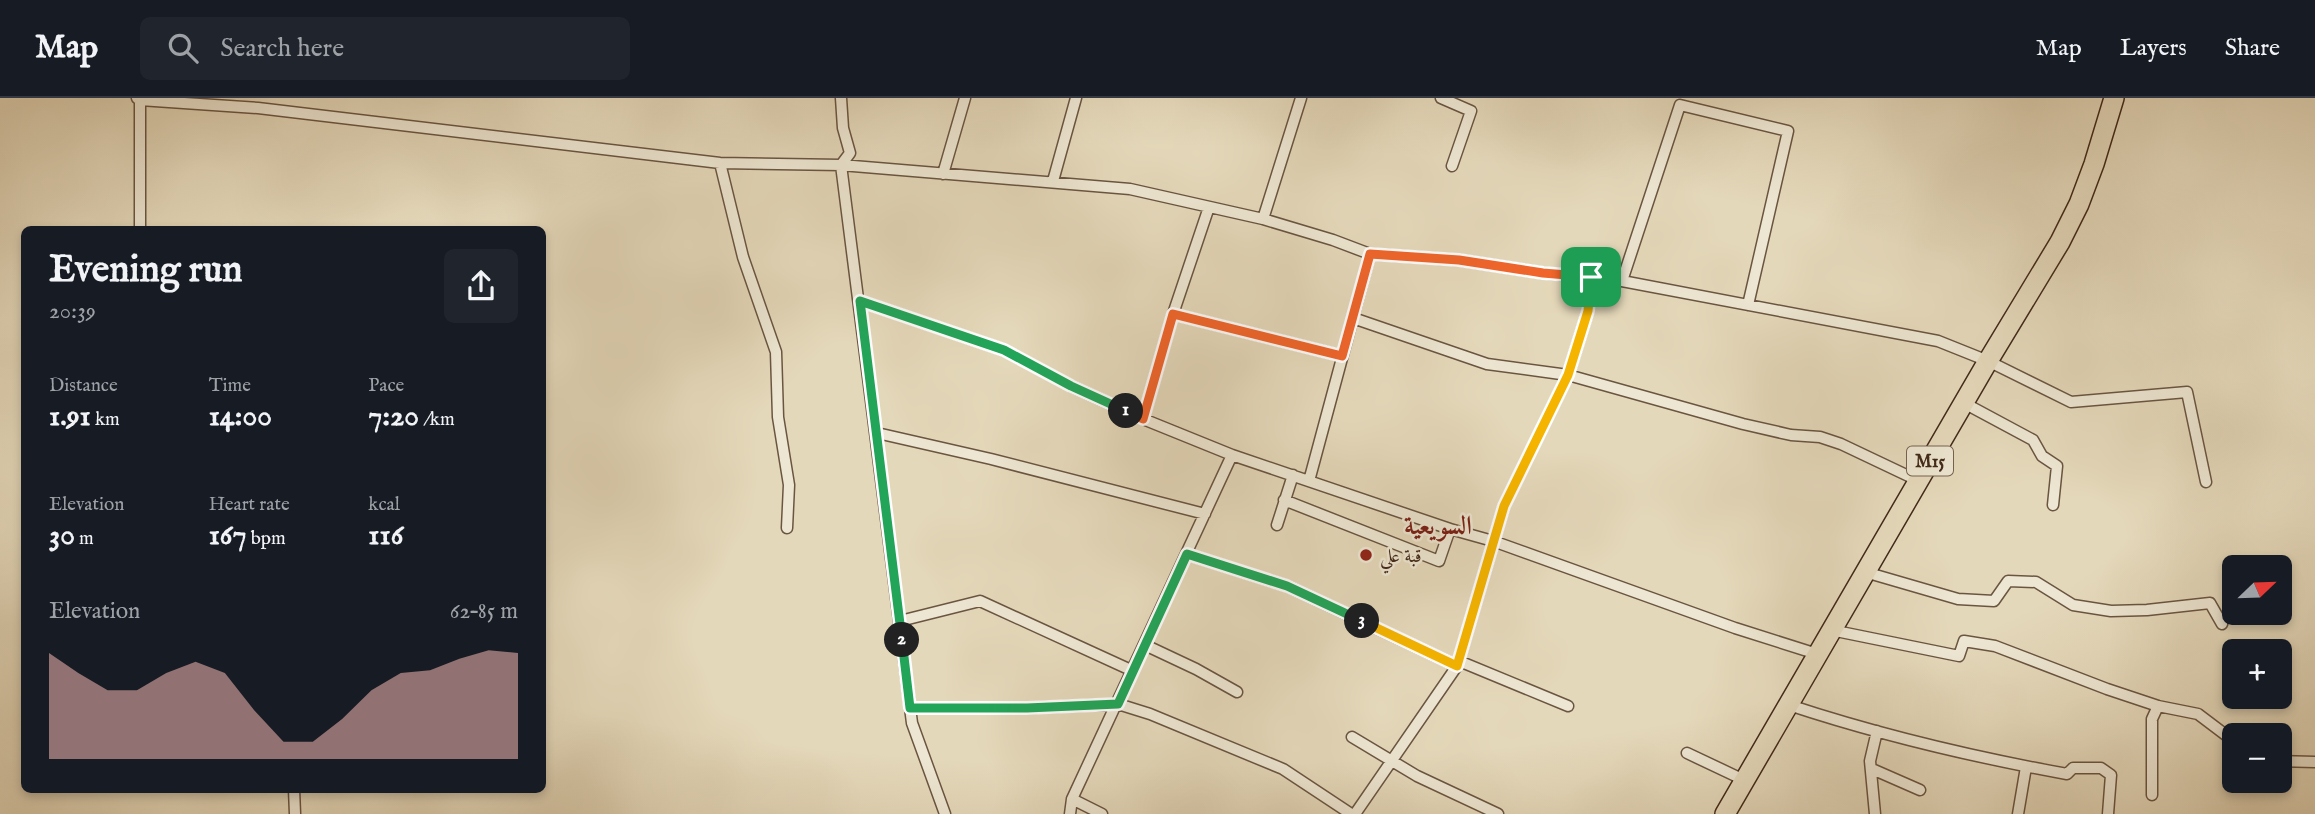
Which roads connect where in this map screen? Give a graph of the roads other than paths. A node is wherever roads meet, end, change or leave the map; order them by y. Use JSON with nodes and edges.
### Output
{"nodes":[{"id":1,"x":841,"y":98,"type":"edge"},
{"id":2,"x":965,"y":98,"type":"edge"},
{"id":3,"x":1076,"y":98,"type":"edge"},
{"id":4,"x":1301,"y":98,"type":"edge"},
{"id":5,"x":1441,"y":98,"type":"edge"},
{"id":6,"x":2114,"y":98,"type":"edge"},
{"id":7,"x":138,"y":99,"type":"edge"},
{"id":8,"x":720,"y":163,"type":"junction"},
{"id":9,"x":841,"y":165,"type":"junction"},
{"id":10,"x":1452,"y":166,"type":"dead end"},
{"id":11,"x":943,"y":174,"type":"junction"},
{"id":12,"x":1053,"y":181,"type":"junction"},
{"id":13,"x":1209,"y":207,"type":"junction"},
{"id":14,"x":1263,"y":219,"type":"junction"},
{"id":15,"x":141,"y":226,"type":"edge"},
{"id":16,"x":1370,"y":254,"type":"junction"},
{"id":17,"x":1591,"y":277,"type":"junction"},
{"id":18,"x":1622,"y":281,"type":"junction"},
{"id":19,"x":860,"y":301,"type":"junction"},
{"id":20,"x":1748,"y":305,"type":"junction"},
{"id":21,"x":1173,"y":314,"type":"junction"},
{"id":22,"x":1353,"y":318,"type":"junction"},
{"id":23,"x":1342,"y":356,"type":"junction"},
{"id":24,"x":1987,"y":361,"type":"junction"},
{"id":25,"x":1568,"y":375,"type":"junction"},
{"id":26,"x":1964,"y":403,"type":"junction"},
{"id":27,"x":1143,"y":419,"type":"junction"},
{"id":28,"x":877,"y":433,"type":"junction"},
{"id":29,"x":1232,"y":455,"type":"junction"},
{"id":30,"x":1293,"y":475,"type":"junction"},
{"id":31,"x":1308,"y":481,"type":"junction"},
{"id":32,"x":1919,"y":481,"type":"junction"},
{"id":33,"x":2206,"y":482,"type":"dead end"},
{"id":34,"x":1284,"y":500,"type":"junction"},
{"id":35,"x":2053,"y":505,"type":"dead end"},
{"id":36,"x":1205,"y":514,"type":"junction"},
{"id":37,"x":1278,"y":525,"type":"dead end"},
{"id":38,"x":787,"y":528,"type":"dead end"},
{"id":39,"x":1450,"y":530,"type":"junction"},
{"id":40,"x":1493,"y":541,"type":"junction"},
{"id":41,"x":1187,"y":554,"type":"junction"},
{"id":42,"x":1865,"y":572,"type":"junction"},
{"id":43,"x":900,"y":621,"type":"junction"},
{"id":44,"x":2222,"y":624,"type":"dead end"},
{"id":45,"x":1831,"y":629,"type":"junction"},
{"id":46,"x":1145,"y":645,"type":"junction"},
{"id":47,"x":1817,"y":654,"type":"junction"},
{"id":48,"x":1458,"y":663,"type":"junction"},
{"id":49,"x":1133,"y":671,"type":"junction"},
{"id":50,"x":1237,"y":692,"type":"dead end"},
{"id":51,"x":1118,"y":704,"type":"junction"},
{"id":52,"x":1789,"y":705,"type":"junction"},
{"id":53,"x":1568,"y":706,"type":"dead end"},
{"id":54,"x":2158,"y":706,"type":"junction"},
{"id":55,"x":910,"y":708,"type":"junction"},
{"id":56,"x":1877,"y":731,"type":"junction"},
{"id":57,"x":2222,"y":732,"type":"edge"},
{"id":58,"x":1352,"y":737,"type":"dead end"},
{"id":59,"x":1687,"y":753,"type":"dead end"},
{"id":60,"x":1392,"y":760,"type":"junction"},
{"id":61,"x":2292,"y":761,"type":"edge"},
{"id":62,"x":2315,"y":762,"type":"edge"},
{"id":63,"x":2026,"y":767,"type":"junction"},
{"id":64,"x":1872,"y":769,"type":"junction"},
{"id":65,"x":1744,"y":780,"type":"junction"},
{"id":66,"x":1920,"y":790,"type":"dead end"},
{"id":67,"x":294,"y":793,"type":"edge"},
{"id":68,"x":2152,"y":795,"type":"dead end"},
{"id":69,"x":1072,"y":799,"type":"junction"},
{"id":70,"x":295,"y":814,"type":"edge"},
{"id":71,"x":945,"y":814,"type":"edge"},
{"id":72,"x":1070,"y":814,"type":"edge"},
{"id":73,"x":1102,"y":814,"type":"edge"},
{"id":74,"x":1353,"y":814,"type":"edge"},
{"id":75,"x":1498,"y":814,"type":"edge"},
{"id":76,"x":1725,"y":814,"type":"edge"},
{"id":77,"x":1875,"y":814,"type":"edge"},
{"id":78,"x":2018,"y":814,"type":"edge"},
{"id":79,"x":2108,"y":814,"type":"edge"}],
"edges":[{"from":1,"to":9,"type":"street"},
{"from":2,"to":11,"type":"street"},
{"from":3,"to":12,"type":"street"},
{"from":4,"to":14,"type":"street"},
{"from":5,"to":10,"type":"street"},
{"from":6,"to":24,"type":"highway","number":"M15"},
{"from":7,"to":8,"type":"street"},
{"from":7,"to":15,"type":"street"},
{"from":8,"to":9,"type":"street"},
{"from":8,"to":38,"type":"street"},
{"from":9,"to":11,"type":"street"},
{"from":9,"to":19,"type":"street"},
{"from":11,"to":12,"type":"street"},
{"from":12,"to":13,"type":"street"},
{"from":13,"to":14,"type":"street"},
{"from":13,"to":21,"type":"street"},
{"from":14,"to":16,"type":"street"},
{"from":16,"to":17,"type":"street"},
{"from":16,"to":22,"type":"street"},
{"from":17,"to":18,"type":"street"},
{"from":17,"to":25,"type":"street"},
{"from":18,"to":20,"type":"street"},
{"from":18,"to":20,"type":"street"},
{"from":19,"to":27,"type":"street"},
{"from":19,"to":28,"type":"street"},
{"from":20,"to":24,"type":"street"},
{"from":21,"to":23,"type":"street"},
{"from":21,"to":27,"type":"street"},
{"from":22,"to":23,"type":"street"},
{"from":22,"to":25,"type":"street"},
{"from":23,"to":31,"type":"street"},
{"from":24,"to":26,"type":"highway","number":"M15"},
{"from":24,"to":33,"type":"street"},
{"from":25,"to":32,"type":"street"},
{"from":25,"to":40,"type":"street"},
{"from":26,"to":32,"type":"highway","number":"M15"},
{"from":26,"to":35,"type":"street"},
{"from":27,"to":29,"type":"street"},
{"from":28,"to":36,"type":"street"},
{"from":28,"to":43,"type":"street"},
{"from":29,"to":30,"type":"street"},
{"from":29,"to":36,"type":"street"},
{"from":30,"to":31,"type":"street"},
{"from":30,"to":34,"type":"street"},
{"from":31,"to":39,"type":"street"},
{"from":32,"to":42,"type":"highway","number":"M15"},
{"from":34,"to":37,"type":"street"},
{"from":34,"to":39,"type":"street"},
{"from":36,"to":41,"type":"street"},
{"from":39,"to":40,"type":"street"},
{"from":40,"to":47,"type":"street"},
{"from":40,"to":48,"type":"street"},
{"from":41,"to":46,"type":"street"},
{"from":41,"to":48,"type":"street"},
{"from":42,"to":44,"type":"street"},
{"from":42,"to":45,"type":"highway","number":"M15"},
{"from":43,"to":49,"type":"street"},
{"from":43,"to":55,"type":"street"},
{"from":45,"to":47,"type":"highway","number":"M15"},
{"from":45,"to":54,"type":"street"},
{"from":46,"to":49,"type":"street"},
{"from":46,"to":50,"type":"street"},
{"from":47,"to":52,"type":"highway","number":"M15"},
{"from":48,"to":53,"type":"street"},
{"from":48,"to":60,"type":"street"},
{"from":49,"to":51,"type":"street"},
{"from":51,"to":55,"type":"street"},
{"from":51,"to":69,"type":"street"},
{"from":51,"to":74,"type":"street"},
{"from":52,"to":56,"type":"street"},
{"from":52,"to":65,"type":"highway","number":"M15"},
{"from":54,"to":57,"type":"street"},
{"from":54,"to":68,"type":"street"},
{"from":55,"to":71,"type":"street"},
{"from":56,"to":63,"type":"street"},
{"from":56,"to":64,"type":"street"},
{"from":58,"to":60,"type":"street"},
{"from":59,"to":65,"type":"street"},
{"from":60,"to":74,"type":"street"},
{"from":60,"to":75,"type":"street"},
{"from":61,"to":62,"type":"street"},
{"from":63,"to":78,"type":"street"},
{"from":63,"to":79,"type":"street"},
{"from":64,"to":66,"type":"street"},
{"from":64,"to":77,"type":"street"},
{"from":65,"to":76,"type":"highway","number":"M15"},
{"from":67,"to":70,"type":"street"},
{"from":69,"to":72,"type":"street"},
{"from":69,"to":73,"type":"street"}]}
